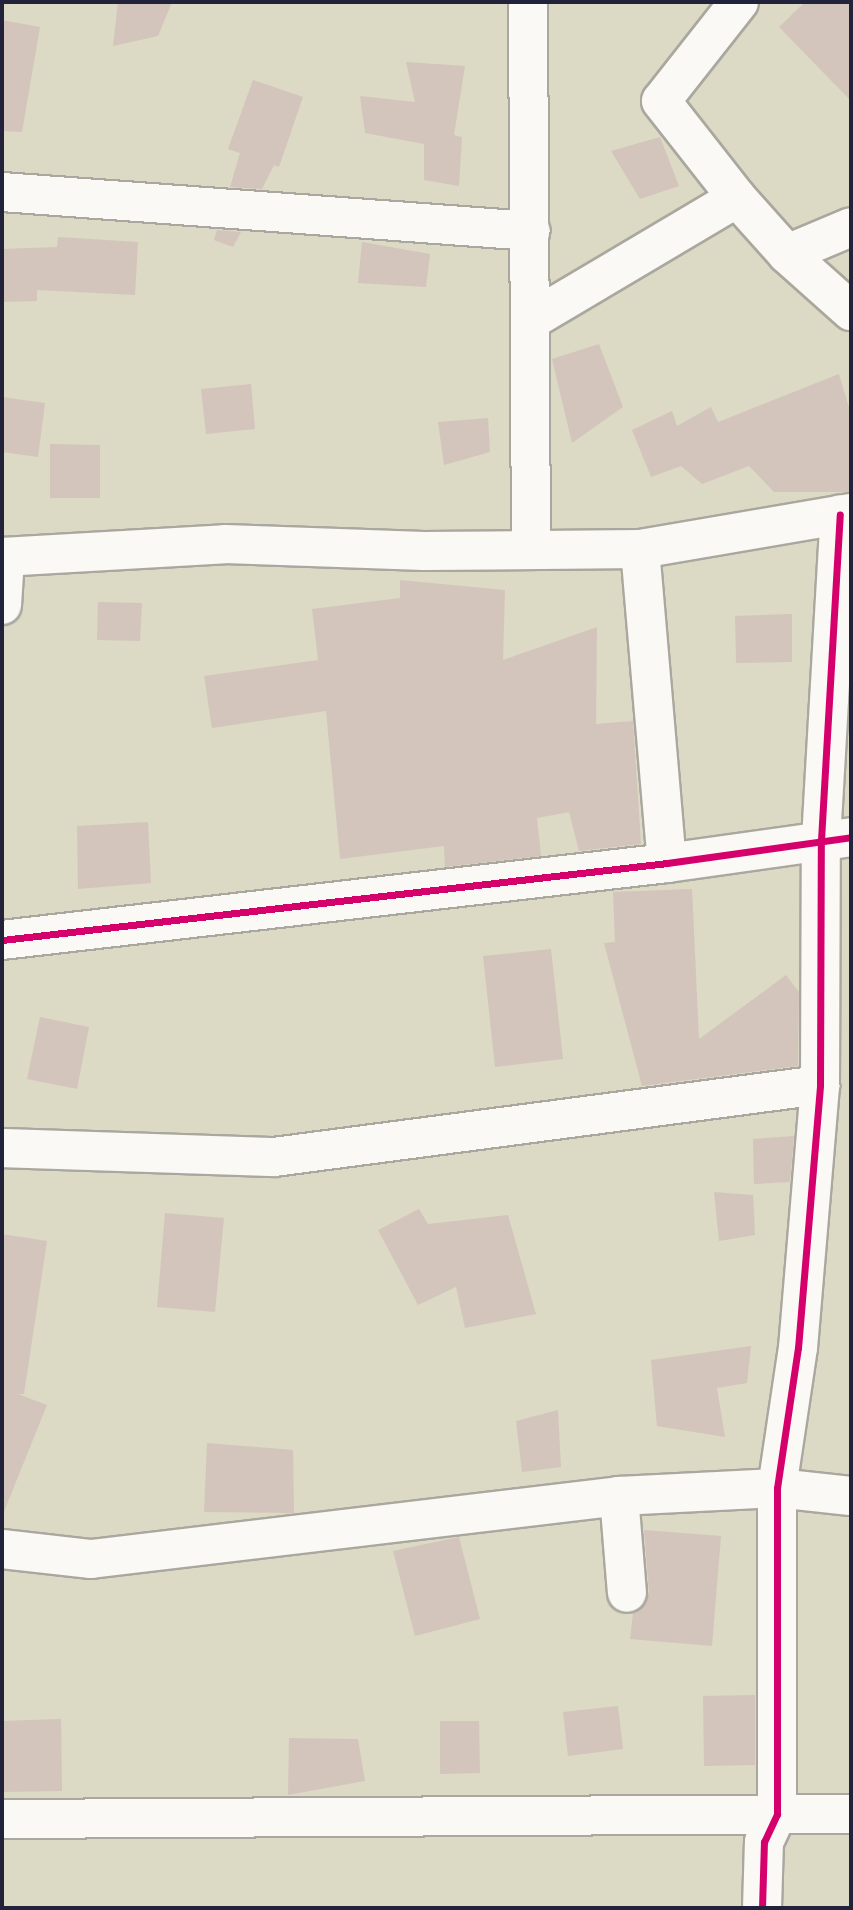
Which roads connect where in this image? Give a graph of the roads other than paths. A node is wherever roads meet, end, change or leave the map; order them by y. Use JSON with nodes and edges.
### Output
{"nodes":[{"id":1,"x":528,"y":2,"type":"edge"},
{"id":2,"x":739,"y":2,"type":"edge"},
{"id":3,"x":2,"y":192,"type":"edge"},
{"id":4,"x":737,"y":198,"type":"junction"},
{"id":5,"x":851,"y":227,"type":"edge"},
{"id":6,"x":531,"y":231,"type":"junction"},
{"id":7,"x":787,"y":254,"type":"junction"},
{"id":8,"x":851,"y":312,"type":"edge"},
{"id":9,"x":533,"y":319,"type":"junction"},
{"id":10,"x":846,"y":514,"type":"edge"},
{"id":11,"x":640,"y":549,"type":"junction"},
{"id":12,"x":531,"y":550,"type":"junction"},
{"id":13,"x":3,"y":557,"type":"edge"},
{"id":14,"x":2,"y":605,"type":"edge"},
{"id":15,"x":836,"y":839,"type":"edge"},
{"id":16,"x":667,"y":863,"type":"junction"},
{"id":17,"x":2,"y":940,"type":"edge"},
{"id":18,"x":820,"y":1085,"type":"junction"},
{"id":19,"x":2,"y":1148,"type":"edge"},
{"id":20,"x":777,"y":1488,"type":"junction"},
{"id":21,"x":619,"y":1496,"type":"junction"},
{"id":22,"x":851,"y":1496,"type":"edge"},
{"id":23,"x":2,"y":1549,"type":"edge"},
{"id":24,"x":627,"y":1593,"type":"dead end"},
{"id":25,"x":777,"y":1814,"type":"junction"},
{"id":26,"x":851,"y":1814,"type":"edge"},
{"id":27,"x":2,"y":1819,"type":"edge"},
{"id":28,"x":762,"y":1908,"type":"edge"}],
"edges":[{"from":1,"to":6,"type":"street"},
{"from":2,"to":4,"type":"street"},
{"from":3,"to":6,"type":"street"},
{"from":4,"to":7,"type":"street"},
{"from":4,"to":9,"type":"street"},
{"from":5,"to":7,"type":"street"},
{"from":6,"to":9,"type":"street"},
{"from":7,"to":8,"type":"street"},
{"from":9,"to":12,"type":"street"},
{"from":10,"to":11,"type":"street"},
{"from":10,"to":15,"type":"street"},
{"from":11,"to":12,"type":"street"},
{"from":11,"to":16,"type":"street"},
{"from":12,"to":13,"type":"street"},
{"from":13,"to":14,"type":"street"},
{"from":15,"to":16,"type":"street"},
{"from":15,"to":18,"type":"street"},
{"from":16,"to":17,"type":"street"},
{"from":18,"to":19,"type":"street"},
{"from":18,"to":20,"type":"street"},
{"from":20,"to":21,"type":"street"},
{"from":20,"to":22,"type":"street"},
{"from":20,"to":25,"type":"street"},
{"from":21,"to":23,"type":"street"},
{"from":21,"to":24,"type":"street"},
{"from":25,"to":26,"type":"street"},
{"from":25,"to":27,"type":"street"},
{"from":25,"to":28,"type":"street"}]}
